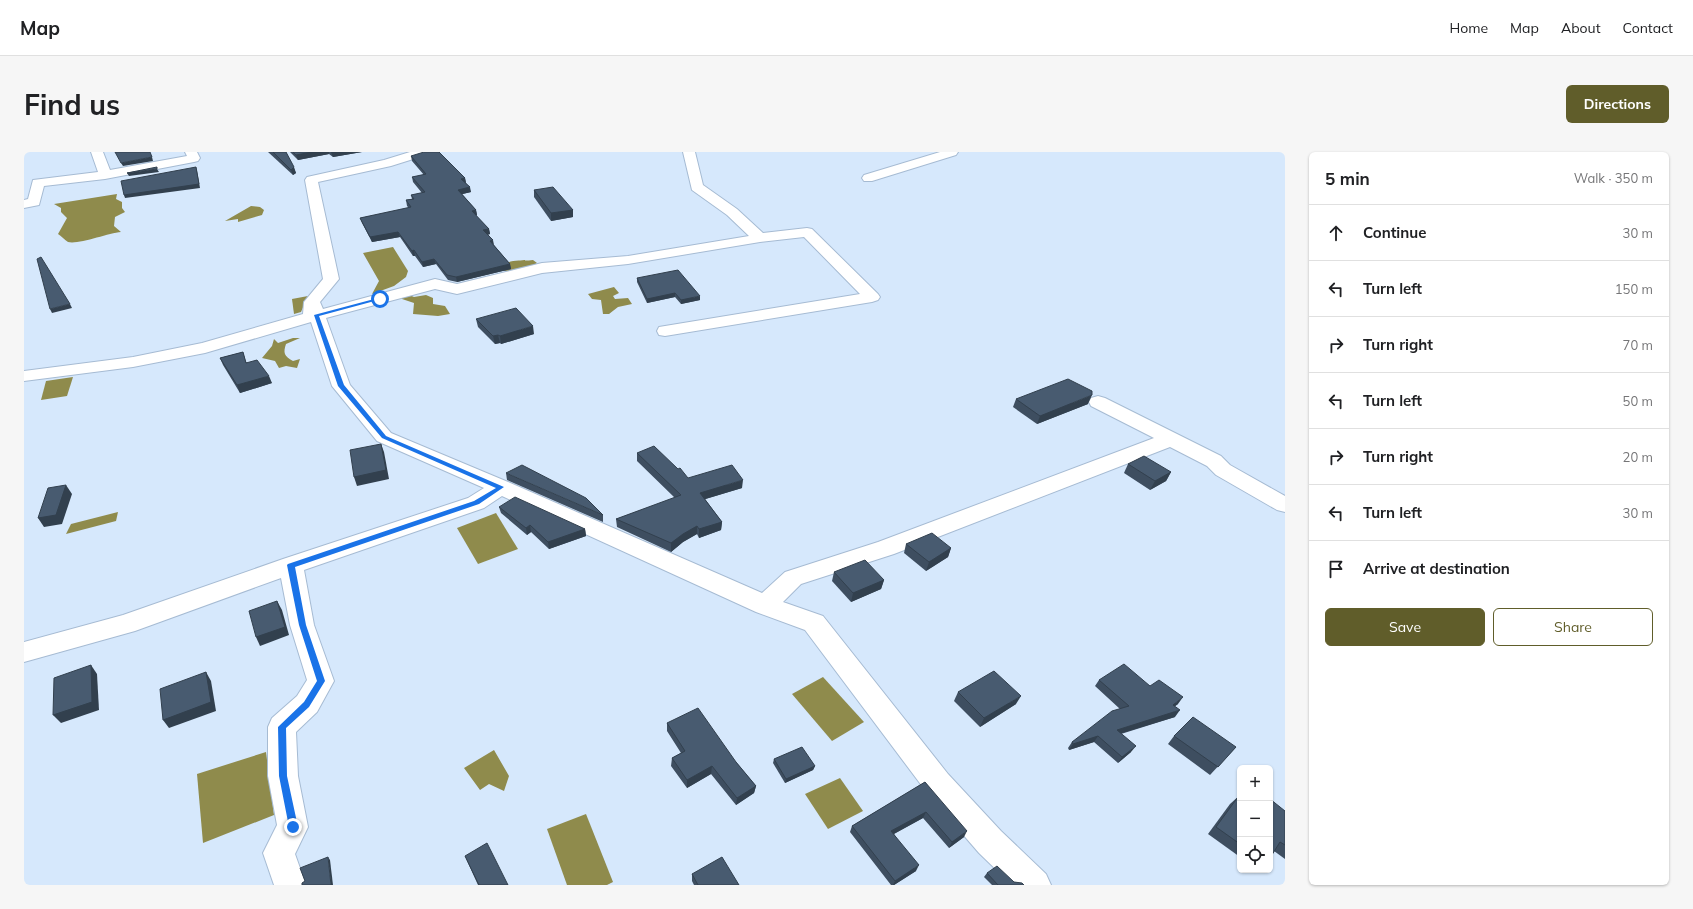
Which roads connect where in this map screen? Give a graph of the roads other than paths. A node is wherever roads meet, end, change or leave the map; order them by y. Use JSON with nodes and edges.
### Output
{"nodes":[{"id":1,"x":97,"y":152,"type":"edge"},
{"id":2,"x":191,"y":152,"type":"edge"},
{"id":3,"x":422,"y":152,"type":"edge"},
{"id":4,"x":689,"y":152,"type":"edge"},
{"id":5,"x":952,"y":152,"type":"edge"},
{"id":6,"x":105,"y":175,"type":"junction"},
{"id":7,"x":868,"y":178,"type":"dead end"},
{"id":8,"x":24,"y":204,"type":"edge"},
{"id":9,"x":760,"y":238,"type":"junction"},
{"id":10,"x":313,"y":311,"type":"junction"},
{"id":11,"x":665,"y":331,"type":"dead end"},
{"id":12,"x":24,"y":376,"type":"edge"},
{"id":13,"x":1098,"y":402,"type":"dead end"},
{"id":14,"x":1171,"y":438,"type":"junction"},
{"id":15,"x":501,"y":487,"type":"junction"},
{"id":16,"x":1285,"y":505,"type":"edge"},
{"id":17,"x":291,"y":565,"type":"junction"},
{"id":18,"x":765,"y":605,"type":"junction"},
{"id":19,"x":24,"y":652,"type":"edge"},
{"id":20,"x":290,"y":885,"type":"edge"},
{"id":21,"x":1035,"y":885,"type":"edge"}],
"edges":[{"from":1,"to":6,"type":"street"},
{"from":2,"to":6,"type":"street"},
{"from":3,"to":10,"type":"street"},
{"from":4,"to":9,"type":"street"},
{"from":5,"to":7,"type":"street"},
{"from":6,"to":8,"type":"street"},
{"from":9,"to":10,"type":"street"},
{"from":9,"to":11,"type":"street"},
{"from":10,"to":12,"type":"street"},
{"from":10,"to":15,"type":"street"},
{"from":13,"to":14,"type":"street"},
{"from":14,"to":16,"type":"street"},
{"from":14,"to":18,"type":"street"},
{"from":15,"to":17,"type":"street"},
{"from":15,"to":18,"type":"street"},
{"from":17,"to":19,"type":"street"},
{"from":17,"to":20,"type":"street"},
{"from":18,"to":21,"type":"street"}]}
